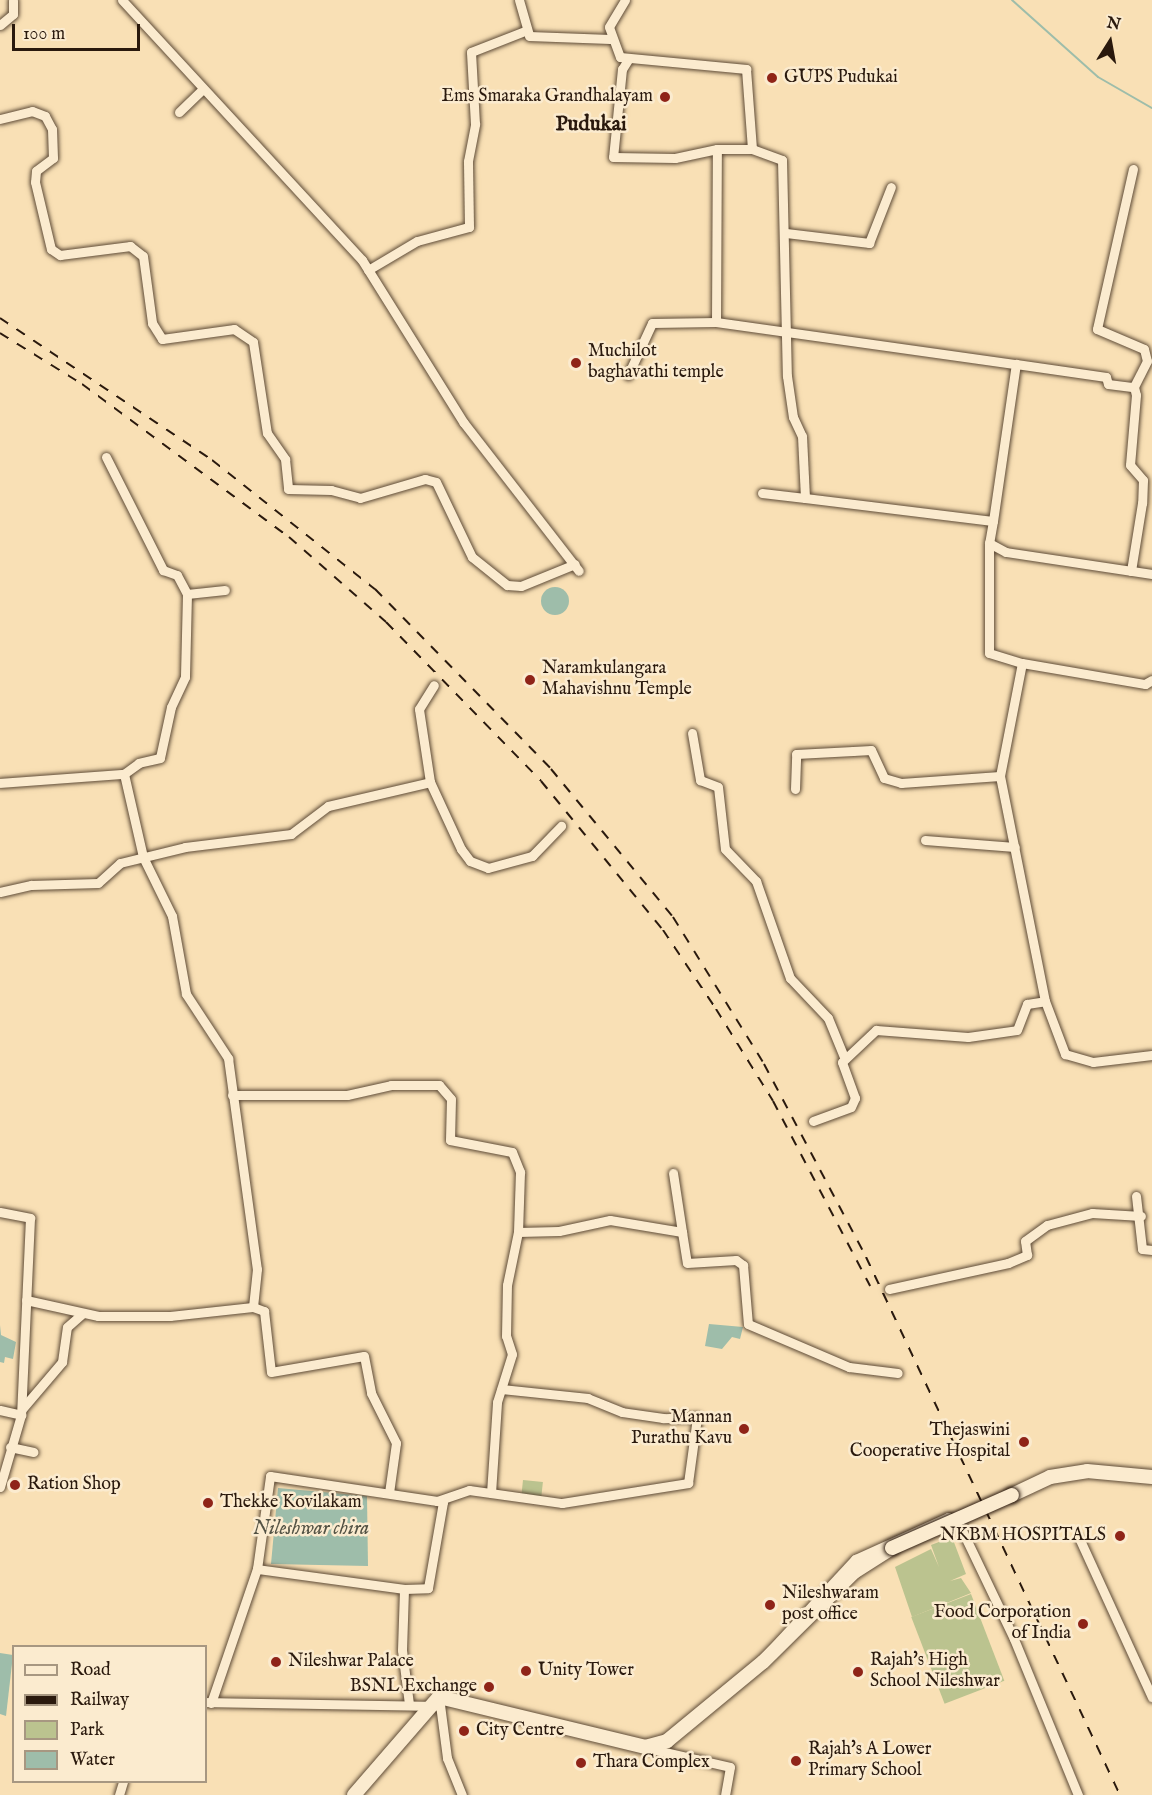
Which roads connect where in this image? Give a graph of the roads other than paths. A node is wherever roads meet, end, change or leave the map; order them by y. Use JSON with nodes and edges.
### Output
{"nodes":[{"id":1,"x":13,"y":0,"type":"edge"},
{"id":2,"x":122,"y":0,"type":"edge"},
{"id":3,"x":519,"y":0,"type":"edge"},
{"id":4,"x":625,"y":0,"type":"edge"},
{"id":5,"x":0,"y":24,"type":"edge"},
{"id":6,"x":525,"y":31,"type":"junction"},
{"id":7,"x":610,"y":39,"type":"junction"},
{"id":8,"x":629,"y":58,"type":"junction"},
{"id":9,"x":202,"y":90,"type":"junction"},
{"id":10,"x":179,"y":112,"type":"dead end"},
{"id":11,"x":0,"y":119,"type":"edge"},
{"id":12,"x":717,"y":148,"type":"junction"},
{"id":13,"x":752,"y":149,"type":"junction"},
{"id":14,"x":1133,"y":169,"type":"dead end"},
{"id":15,"x":891,"y":187,"type":"dead end"},
{"id":16,"x":786,"y":232,"type":"junction"},
{"id":17,"x":368,"y":270,"type":"junction"},
{"id":18,"x":716,"y":322,"type":"junction"},
{"id":19,"x":785,"y":330,"type":"junction"},
{"id":20,"x":1016,"y":364,"type":"junction"},
{"id":21,"x":628,"y":375,"type":"dead end"},
{"id":22,"x":1134,"y":387,"type":"junction"},
{"id":23,"x":106,"y":457,"type":"dead end"},
{"id":24,"x":762,"y":493,"type":"dead end"},
{"id":25,"x":805,"y":498,"type":"junction"},
{"id":26,"x":993,"y":521,"type":"junction"},
{"id":27,"x":988,"y":543,"type":"junction"},
{"id":28,"x":1131,"y":571,"type":"junction"},
{"id":29,"x":1152,"y":574,"type":"edge"},
{"id":30,"x":225,"y":590,"type":"dead end"},
{"id":31,"x":187,"y":594,"type":"junction"},
{"id":32,"x":1022,"y":663,"type":"junction"},
{"id":33,"x":1152,"y":680,"type":"edge"},
{"id":34,"x":434,"y":685,"type":"dead end"},
{"id":35,"x":692,"y":733,"type":"dead end"},
{"id":36,"x":124,"y":774,"type":"junction"},
{"id":37,"x":1000,"y":776,"type":"junction"},
{"id":38,"x":430,"y":782,"type":"junction"},
{"id":39,"x":0,"y":783,"type":"edge"},
{"id":40,"x":795,"y":789,"type":"dead end"},
{"id":41,"x":561,"y":826,"type":"dead end"},
{"id":42,"x":925,"y":840,"type":"dead end"},
{"id":43,"x":1015,"y":846,"type":"junction"},
{"id":44,"x":143,"y":857,"type":"junction"},
{"id":45,"x":0,"y":892,"type":"edge"},
{"id":46,"x":1044,"y":1001,"type":"junction"},
{"id":47,"x":1152,"y":1055,"type":"edge"},
{"id":48,"x":844,"y":1057,"type":"junction"},
{"id":49,"x":232,"y":1095,"type":"junction"},
{"id":50,"x":813,"y":1121,"type":"dead end"},
{"id":51,"x":673,"y":1173,"type":"dead end"},
{"id":52,"x":1136,"y":1196,"type":"dead end"},
{"id":53,"x":0,"y":1212,"type":"edge"},
{"id":54,"x":1141,"y":1216,"type":"junction"},
{"id":55,"x":518,"y":1232,"type":"junction"},
{"id":56,"x":682,"y":1232,"type":"junction"},
{"id":57,"x":1152,"y":1250,"type":"edge"},
{"id":58,"x":889,"y":1289,"type":"dead end"},
{"id":59,"x":26,"y":1300,"type":"junction"},
{"id":60,"x":253,"y":1307,"type":"junction"},
{"id":61,"x":83,"y":1313,"type":"junction"},
{"id":62,"x":898,"y":1373,"type":"dead end"},
{"id":63,"x":501,"y":1389,"type":"junction"},
{"id":64,"x":0,"y":1410,"type":"edge"},
{"id":65,"x":21,"y":1412,"type":"junction"},
{"id":66,"x":10,"y":1447,"type":"junction"},
{"id":67,"x":33,"y":1452,"type":"dead end"},
{"id":68,"x":1152,"y":1477,"type":"edge"},
{"id":69,"x":0,"y":1487,"type":"edge"},
{"id":70,"x":389,"y":1493,"type":"junction"},
{"id":71,"x":490,"y":1493,"type":"junction"},
{"id":72,"x":437,"y":1501,"type":"junction"},
{"id":73,"x":1080,"y":1540,"type":"dead end"},
{"id":74,"x":257,"y":1569,"type":"junction"},
{"id":75,"x":404,"y":1589,"type":"junction"},
{"id":76,"x":763,"y":1662,"type":"junction"},
{"id":77,"x":1152,"y":1696,"type":"edge"},
{"id":78,"x":436,"y":1702,"type":"junction"},
{"id":79,"x":208,"y":1703,"type":"edge"},
{"id":80,"x":409,"y":1704,"type":"junction"},
{"id":81,"x":645,"y":1748,"type":"junction"},
{"id":82,"x":354,"y":1795,"type":"edge"},
{"id":83,"x":462,"y":1795,"type":"edge"},
{"id":84,"x":725,"y":1795,"type":"edge"},
{"id":85,"x":1078,"y":1795,"type":"edge"}],
"edges":[{"from":1,"to":5,"type":"street"},
{"from":2,"to":9,"type":"street"},
{"from":3,"to":6,"type":"street"},
{"from":4,"to":7,"type":"street"},
{"from":6,"to":7,"type":"street"},
{"from":6,"to":17,"type":"street"},
{"from":7,"to":8,"type":"street"},
{"from":8,"to":12,"type":"street"},
{"from":8,"to":13,"type":"street"},
{"from":9,"to":10,"type":"street"},
{"from":9,"to":17,"type":"street"},
{"from":11,"to":17,"type":"street"},
{"from":12,"to":13,"type":"street"},
{"from":12,"to":18,"type":"street"},
{"from":13,"to":16,"type":"street"},
{"from":14,"to":22,"type":"street"},
{"from":15,"to":16,"type":"street"},
{"from":16,"to":19,"type":"street"},
{"from":18,"to":19,"type":"street"},
{"from":18,"to":21,"type":"street"},
{"from":19,"to":20,"type":"street"},
{"from":19,"to":25,"type":"street"},
{"from":20,"to":22,"type":"street"},
{"from":20,"to":26,"type":"street"},
{"from":22,"to":28,"type":"street"},
{"from":23,"to":31,"type":"street"},
{"from":24,"to":25,"type":"street"},
{"from":25,"to":26,"type":"street"},
{"from":26,"to":27,"type":"street"},
{"from":27,"to":28,"type":"street"},
{"from":27,"to":32,"type":"street"},
{"from":28,"to":29,"type":"street"},
{"from":30,"to":31,"type":"street"},
{"from":31,"to":36,"type":"street"},
{"from":32,"to":33,"type":"street"},
{"from":32,"to":37,"type":"street"},
{"from":34,"to":38,"type":"street"},
{"from":35,"to":48,"type":"street"},
{"from":36,"to":39,"type":"street"},
{"from":36,"to":44,"type":"street"},
{"from":37,"to":40,"type":"street"},
{"from":37,"to":43,"type":"street"},
{"from":38,"to":41,"type":"street"},
{"from":38,"to":44,"type":"street"},
{"from":42,"to":43,"type":"street"},
{"from":43,"to":46,"type":"street"},
{"from":44,"to":45,"type":"street"},
{"from":44,"to":49,"type":"street"},
{"from":46,"to":47,"type":"street"},
{"from":46,"to":48,"type":"street"},
{"from":48,"to":50,"type":"street"},
{"from":49,"to":55,"type":"street"},
{"from":49,"to":60,"type":"street"},
{"from":51,"to":56,"type":"street"},
{"from":52,"to":54,"type":"street"},
{"from":53,"to":59,"type":"street"},
{"from":54,"to":57,"type":"street"},
{"from":54,"to":58,"type":"street"},
{"from":55,"to":56,"type":"street"},
{"from":55,"to":63,"type":"street"},
{"from":56,"to":62,"type":"street"},
{"from":59,"to":61,"type":"street"},
{"from":59,"to":65,"type":"street"},
{"from":60,"to":61,"type":"street"},
{"from":60,"to":70,"type":"street"},
{"from":61,"to":65,"type":"street"},
{"from":63,"to":71,"type":"street"},
{"from":63,"to":71,"type":"street"},
{"from":64,"to":65,"type":"street"},
{"from":65,"to":66,"type":"street"},
{"from":66,"to":67,"type":"street"},
{"from":66,"to":69,"type":"street"},
{"from":68,"to":76,"type":"main road","bridge":true},
{"from":70,"to":72,"type":"street"},
{"from":70,"to":74,"type":"street"},
{"from":71,"to":72,"type":"street"},
{"from":72,"to":75,"type":"street"},
{"from":73,"to":77,"type":"street"},
{"from":74,"to":75,"type":"street"},
{"from":74,"to":79,"type":"street"},
{"from":75,"to":80,"type":"street"},
{"from":76,"to":81,"type":"main road"},
{"from":76,"to":85,"type":"street"},
{"from":78,"to":80,"type":"street"},
{"from":78,"to":81,"type":"main road"},
{"from":78,"to":82,"type":"main road"},
{"from":78,"to":83,"type":"street"},
{"from":79,"to":80,"type":"street"},
{"from":81,"to":84,"type":"street"}]}
